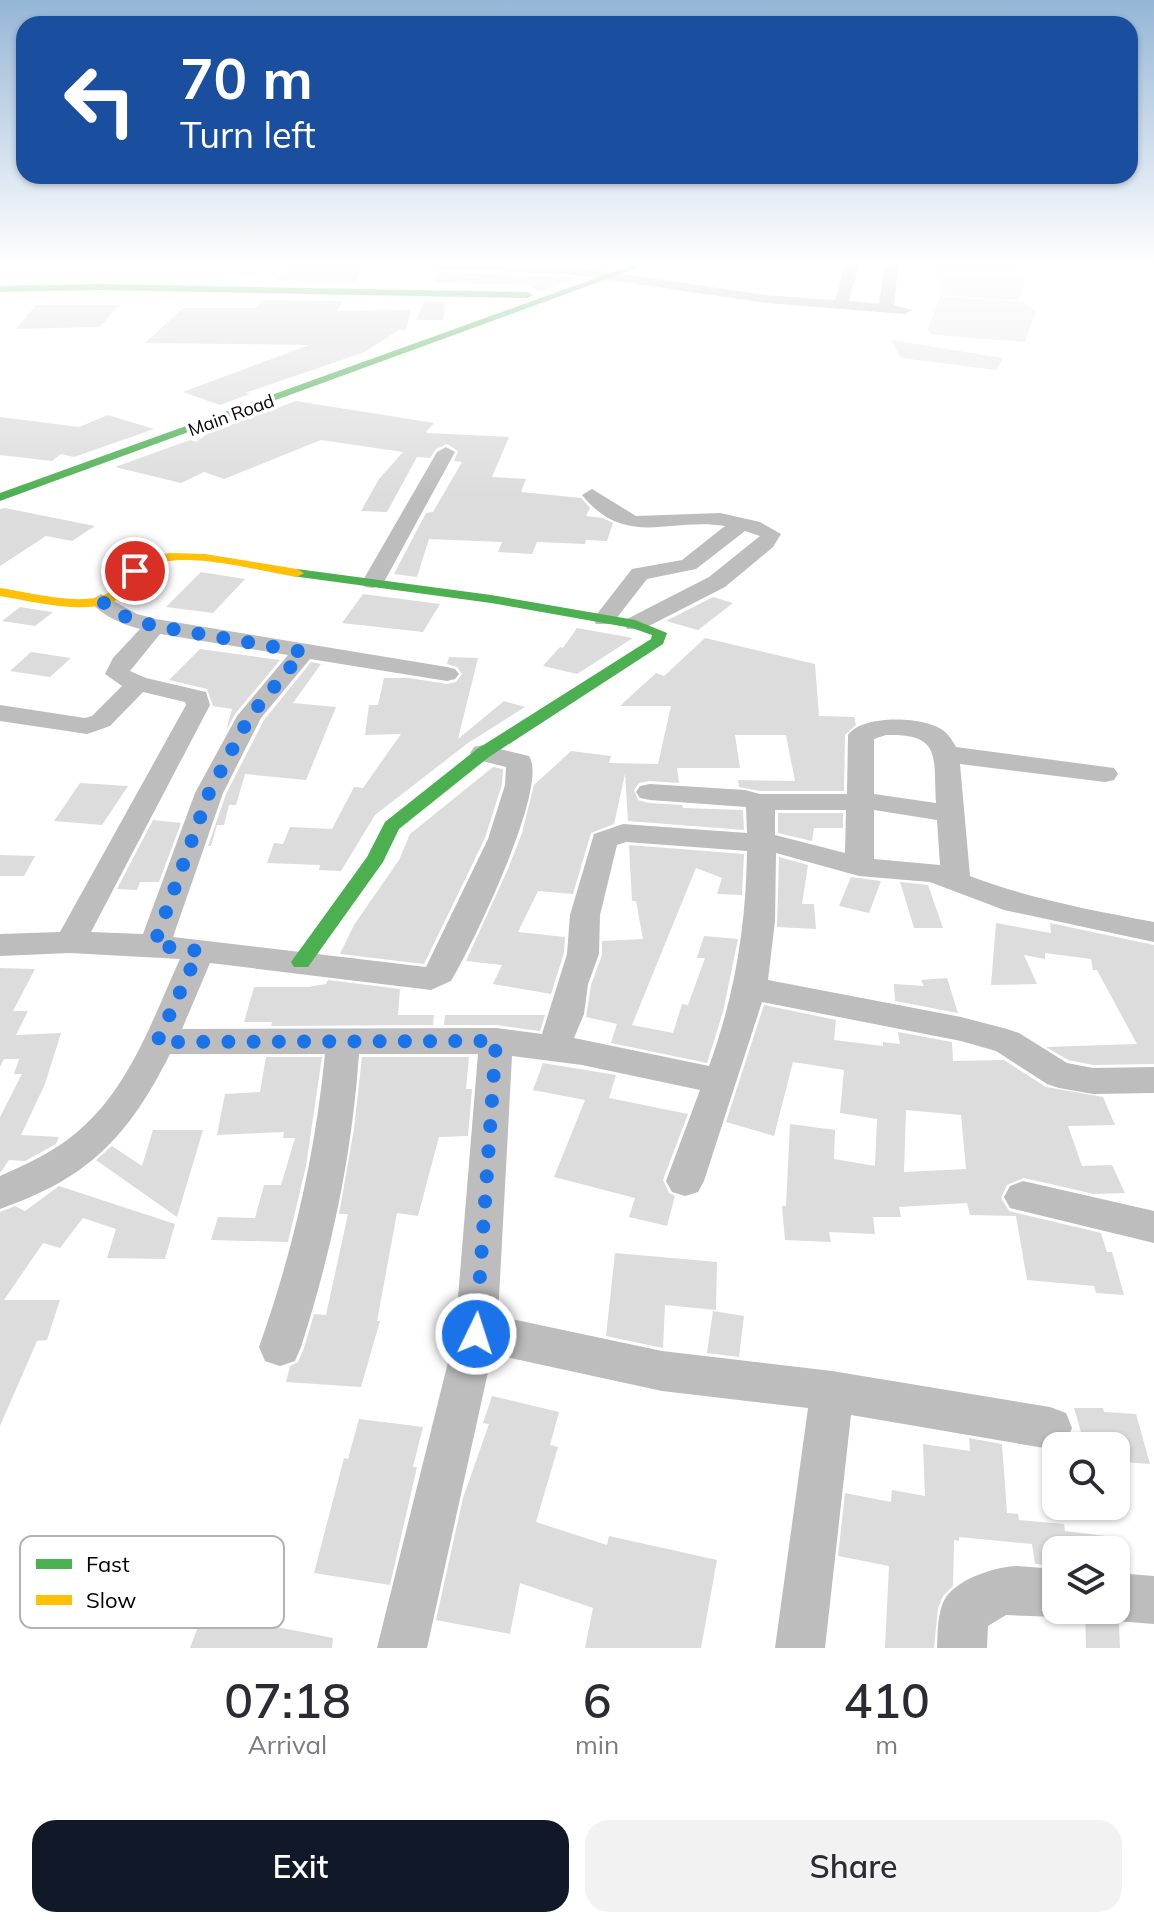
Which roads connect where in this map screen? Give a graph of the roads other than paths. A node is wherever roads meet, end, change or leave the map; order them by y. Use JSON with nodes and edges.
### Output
{"nodes":[{"id":1,"x":431,"y":342,"type":"edge"},
{"id":2,"x":446,"y":452,"type":"dead end"},
{"id":3,"x":592,"y":495,"type":"dead end"},
{"id":4,"x":0,"y":497,"type":"edge"},
{"id":5,"x":739,"y":525,"type":"junction"},
{"id":6,"x":373,"y":582,"type":"junction"},
{"id":7,"x":0,"y":592,"type":"edge"},
{"id":8,"x":101,"y":601,"type":"junction"},
{"id":9,"x":604,"y":619,"type":"junction"},
{"id":10,"x":635,"y":624,"type":"junction"},
{"id":11,"x":155,"y":626,"type":"junction"},
{"id":12,"x":303,"y":652,"type":"junction"},
{"id":13,"x":447,"y":674,"type":"dead end"},
{"id":14,"x":138,"y":684,"type":"junction"},
{"id":15,"x":0,"y":713,"type":"edge"},
{"id":16,"x":483,"y":753,"type":"junction"},
{"id":17,"x":946,"y":754,"type":"junction"},
{"id":18,"x":1105,"y":774,"type":"dead end"},
{"id":19,"x":650,"y":792,"type":"dead end"},
{"id":20,"x":859,"y":801,"type":"junction"},
{"id":21,"x":758,"y":802,"type":"junction"},
{"id":22,"x":951,"y":814,"type":"junction"},
{"id":23,"x":761,"y":846,"type":"junction"},
{"id":24,"x":859,"y":867,"type":"junction"},
{"id":25,"x":956,"y":882,"type":"junction"},
{"id":26,"x":1154,"y":932,"type":"edge"},
{"id":27,"x":70,"y":942,"type":"junction"},
{"id":28,"x":0,"y":945,"type":"edge"},
{"id":29,"x":154,"y":945,"type":"junction"},
{"id":30,"x":199,"y":951,"type":"junction"},
{"id":31,"x":301,"y":962,"type":"junction"},
{"id":32,"x":750,"y":988,"type":"junction"},
{"id":33,"x":496,"y":1041,"type":"junction"},
{"id":34,"x":157,"y":1042,"type":"junction"},
{"id":35,"x":343,"y":1043,"type":"junction"},
{"id":36,"x":553,"y":1048,"type":"junction"},
{"id":37,"x":1154,"y":1080,"type":"edge"},
{"id":38,"x":719,"y":1081,"type":"junction"},
{"id":39,"x":685,"y":1181,"type":"dead end"},
{"id":40,"x":0,"y":1193,"type":"edge"},
{"id":41,"x":1023,"y":1197,"type":"dead end"},
{"id":42,"x":1154,"y":1227,"type":"edge"},
{"id":43,"x":476,"y":1334,"type":"junction"},
{"id":44,"x":280,"y":1347,"type":"dead end"},
{"id":45,"x":832,"y":1391,"type":"junction"},
{"id":46,"x":1050,"y":1428,"type":"dead end"},
{"id":47,"x":1042,"y":1592,"type":"edge"},
{"id":48,"x":1130,"y":1598,"type":"edge"},
{"id":49,"x":1154,"y":1600,"type":"edge"},
{"id":50,"x":402,"y":1648,"type":"edge"},
{"id":51,"x":800,"y":1648,"type":"edge"},
{"id":52,"x":962,"y":1648,"type":"edge"}],
"edges":[{"from":1,"to":4,"type":"main road","name":"Main Road"},
{"from":2,"to":6,"type":"street"},
{"from":3,"to":5,"type":"street"},
{"from":5,"to":9,"type":"street"},
{"from":5,"to":10,"type":"street"},
{"from":6,"to":8,"type":"main road"},
{"from":6,"to":9,"type":"main road"},
{"from":7,"to":8,"type":"main road"},
{"from":8,"to":11,"type":"street"},
{"from":9,"to":10,"type":"main road"},
{"from":10,"to":16,"type":"main road"},
{"from":11,"to":12,"type":"street"},
{"from":11,"to":14,"type":"street"},
{"from":12,"to":13,"type":"street"},
{"from":12,"to":29,"type":"street"},
{"from":14,"to":15,"type":"street"},
{"from":14,"to":27,"type":"street"},
{"from":16,"to":31,"type":"main road"},
{"from":16,"to":31,"type":"street"},
{"from":17,"to":18,"type":"street"},
{"from":17,"to":20,"type":"street"},
{"from":17,"to":22,"type":"street"},
{"from":19,"to":21,"type":"street"},
{"from":20,"to":21,"type":"street"},
{"from":20,"to":22,"type":"street"},
{"from":20,"to":24,"type":"street"},
{"from":21,"to":23,"type":"street"},
{"from":22,"to":25,"type":"street"},
{"from":23,"to":24,"type":"street"},
{"from":23,"to":32,"type":"street"},
{"from":23,"to":36,"type":"street"},
{"from":24,"to":25,"type":"street"},
{"from":25,"to":26,"type":"street"},
{"from":27,"to":28,"type":"street"},
{"from":27,"to":29,"type":"street"},
{"from":29,"to":30,"type":"street"},
{"from":30,"to":31,"type":"street"},
{"from":30,"to":34,"type":"street"},
{"from":32,"to":37,"type":"street"},
{"from":32,"to":38,"type":"street"},
{"from":33,"to":35,"type":"street"},
{"from":33,"to":36,"type":"street"},
{"from":33,"to":43,"type":"street"},
{"from":34,"to":35,"type":"street"},
{"from":34,"to":40,"type":"street"},
{"from":35,"to":44,"type":"street"},
{"from":36,"to":38,"type":"street"},
{"from":38,"to":39,"type":"street"},
{"from":41,"to":42,"type":"street"},
{"from":43,"to":45,"type":"street"},
{"from":43,"to":50,"type":"street"},
{"from":45,"to":46,"type":"street"},
{"from":45,"to":51,"type":"street"},
{"from":47,"to":52,"type":"street"},
{"from":48,"to":49,"type":"street"}]}
